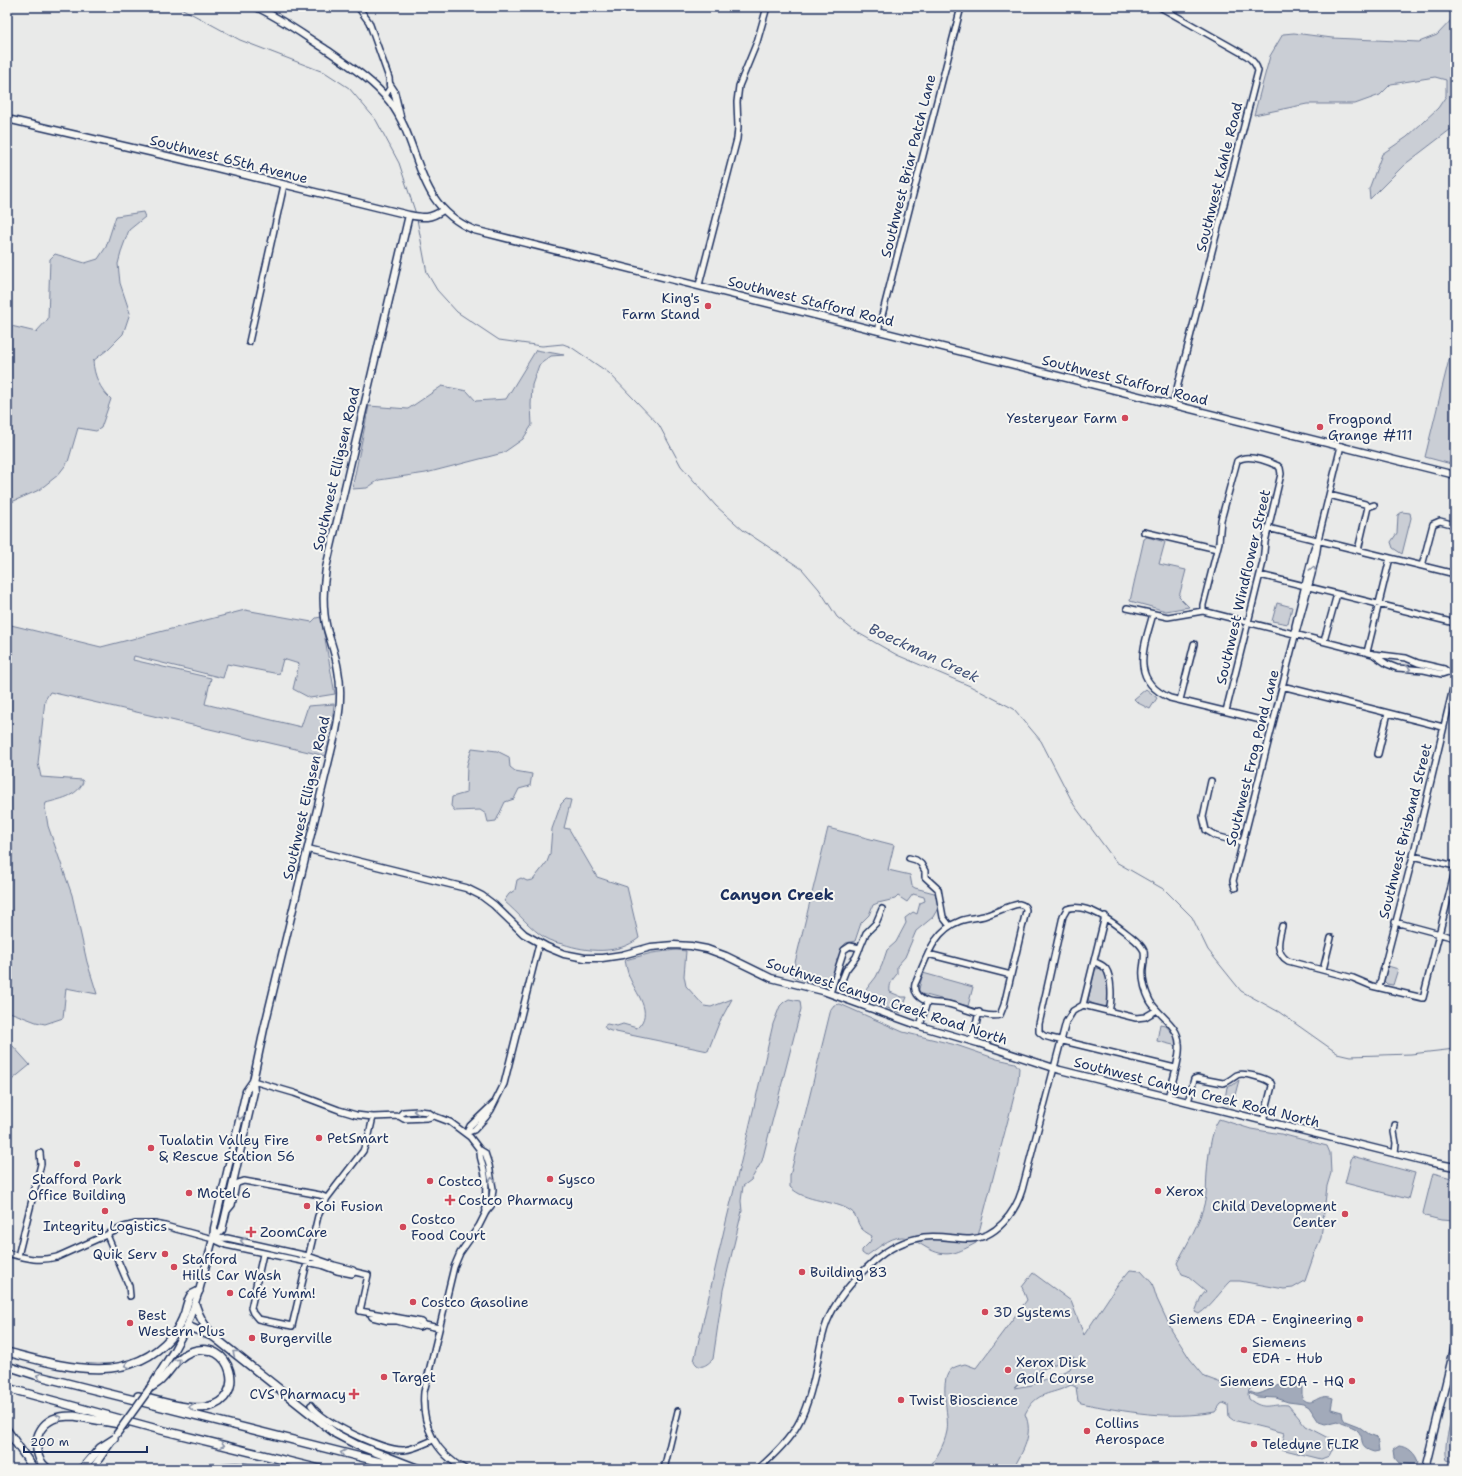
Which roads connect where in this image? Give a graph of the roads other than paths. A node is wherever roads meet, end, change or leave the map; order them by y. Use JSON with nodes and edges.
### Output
{"nodes":[{"id":1,"x":256,"y":7,"type":"edge"},
{"id":2,"x":358,"y":7,"type":"edge"},
{"id":3,"x":767,"y":7,"type":"edge"},
{"id":4,"x":961,"y":7,"type":"edge"},
{"id":5,"x":1160,"y":7,"type":"edge"},
{"id":6,"x":390,"y":85,"type":"junction"},
{"id":7,"x":385,"y":96,"type":"junction"},
{"id":8,"x":7,"y":119,"type":"edge"},
{"id":9,"x":400,"y":119,"type":"junction"},
{"id":10,"x":284,"y":185,"type":"junction"},
{"id":11,"x":443,"y":210,"type":"junction"},
{"id":12,"x":409,"y":215,"type":"junction"},
{"id":13,"x":699,"y":285,"type":"junction"},
{"id":14,"x":878,"y":331,"type":"junction"},
{"id":15,"x":248,"y":342,"type":"dead end"},
{"id":16,"x":1173,"y":404,"type":"junction"},
{"id":17,"x":1341,"y":446,"type":"junction"},
{"id":18,"x":1455,"y":475,"type":"edge"},
{"id":19,"x":1329,"y":495,"type":"junction"},
{"id":20,"x":1374,"y":505,"type":"dead end"},
{"id":21,"x":1368,"y":507,"type":"junction"},
{"id":22,"x":1455,"y":525,"type":"edge"},
{"id":23,"x":1268,"y":528,"type":"junction"},
{"id":24,"x":1144,"y":532,"type":"dead end"},
{"id":25,"x":1318,"y":540,"type":"junction"},
{"id":26,"x":1217,"y":549,"type":"junction"},
{"id":27,"x":1358,"y":550,"type":"junction"},
{"id":28,"x":1390,"y":558,"type":"junction"},
{"id":29,"x":1422,"y":566,"type":"junction"},
{"id":30,"x":1455,"y":574,"type":"edge"},
{"id":31,"x":1260,"y":575,"type":"junction"},
{"id":32,"x":1307,"y":586,"type":"junction"},
{"id":33,"x":1336,"y":594,"type":"junction"},
{"id":34,"x":1379,"y":604,"type":"junction"},
{"id":35,"x":1127,"y":608,"type":"dead end"},
{"id":36,"x":1203,"y":611,"type":"junction"},
{"id":37,"x":1153,"y":614,"type":"junction"},
{"id":38,"x":1248,"y":622,"type":"junction"},
{"id":39,"x":1455,"y":623,"type":"edge"},
{"id":40,"x":1296,"y":634,"type":"junction"},
{"id":41,"x":1324,"y":641,"type":"junction"},
{"id":42,"x":1194,"y":644,"type":"dead end"},
{"id":43,"x":1370,"y":653,"type":"junction"},
{"id":44,"x":1448,"y":672,"type":"junction"},
{"id":45,"x":1455,"y":674,"type":"edge"},
{"id":46,"x":1455,"y":680,"type":"edge"},
{"id":47,"x":1282,"y":686,"type":"junction"},
{"id":48,"x":1180,"y":700,"type":"junction"},
{"id":49,"x":1226,"y":711,"type":"junction"},
{"id":50,"x":1388,"y":713,"type":"junction"},
{"id":51,"x":1273,"y":723,"type":"junction"},
{"id":52,"x":1443,"y":727,"type":"junction"},
{"id":53,"x":1378,"y":754,"type":"dead end"},
{"id":54,"x":1211,"y":781,"type":"dead end"},
{"id":55,"x":1243,"y":843,"type":"junction"},
{"id":56,"x":308,"y":849,"type":"junction"},
{"id":57,"x":1413,"y":856,"type":"junction"},
{"id":58,"x":909,"y":858,"type":"dead end"},
{"id":59,"x":1455,"y":866,"type":"edge"},
{"id":60,"x":1455,"y":871,"type":"edge"},
{"id":61,"x":1235,"y":888,"type":"dead end"},
{"id":62,"x":882,"y":909,"type":"dead end"},
{"id":63,"x":1105,"y":916,"type":"junction"},
{"id":64,"x":1395,"y":922,"type":"junction"},
{"id":65,"x":950,"y":926,"type":"junction"},
{"id":66,"x":1282,"y":926,"type":"dead end"},
{"id":67,"x":1438,"y":934,"type":"junction"},
{"id":68,"x":1331,"y":938,"type":"dead end"},
{"id":69,"x":1455,"y":938,"type":"edge"},
{"id":70,"x":539,"y":944,"type":"junction"},
{"id":71,"x":860,"y":948,"type":"junction"},
{"id":72,"x":928,"y":954,"type":"junction"},
{"id":73,"x":1095,"y":962,"type":"junction"},
{"id":74,"x":1323,"y":970,"type":"junction"},
{"id":75,"x":1011,"y":975,"type":"junction"},
{"id":76,"x":840,"y":985,"type":"dead end"},
{"id":77,"x":1379,"y":987,"type":"junction"},
{"id":78,"x":830,"y":993,"type":"junction"},
{"id":79,"x":927,"y":1002,"type":"junction"},
{"id":80,"x":1083,"y":1005,"type":"junction"},
{"id":81,"x":1157,"y":1010,"type":"junction"},
{"id":82,"x":1108,"y":1011,"type":"junction"},
{"id":83,"x":979,"y":1012,"type":"junction"},
{"id":84,"x":920,"y":1026,"type":"junction"},
{"id":85,"x":972,"y":1041,"type":"junction"},
{"id":86,"x":1061,"y":1041,"type":"junction"},
{"id":87,"x":1053,"y":1068,"type":"junction"},
{"id":88,"x":1175,"y":1068,"type":"junction"},
{"id":89,"x":253,"y":1081,"type":"junction"},
{"id":90,"x":1168,"y":1097,"type":"junction"},
{"id":91,"x":1188,"y":1102,"type":"junction"},
{"id":92,"x":373,"y":1117,"type":"junction"},
{"id":93,"x":1263,"y":1121,"type":"junction"},
{"id":94,"x":1395,"y":1125,"type":"dead end"},
{"id":95,"x":466,"y":1133,"type":"junction"},
{"id":96,"x":40,"y":1153,"type":"dead end"},
{"id":97,"x":1395,"y":1153,"type":"junction"},
{"id":98,"x":1455,"y":1167,"type":"edge"},
{"id":99,"x":327,"y":1198,"type":"junction"},
{"id":100,"x":226,"y":1212,"type":"junction"},
{"id":101,"x":107,"y":1235,"type":"junction"},
{"id":102,"x":213,"y":1239,"type":"junction"},
{"id":103,"x":7,"y":1253,"type":"edge"},
{"id":104,"x":263,"y":1254,"type":"junction"},
{"id":105,"x":18,"y":1256,"type":"junction"},
{"id":106,"x":308,"y":1256,"type":"junction"},
{"id":107,"x":306,"y":1262,"type":"junction"},
{"id":108,"x":355,"y":1272,"type":"junction"},
{"id":109,"x":199,"y":1291,"type":"junction"},
{"id":110,"x":130,"y":1296,"type":"dead end"},
{"id":111,"x":195,"y":1304,"type":"junction"},
{"id":112,"x":188,"y":1326,"type":"junction"},
{"id":113,"x":439,"y":1328,"type":"junction"},
{"id":114,"x":214,"y":1337,"type":"junction"},
{"id":115,"x":1455,"y":1345,"type":"edge"},
{"id":116,"x":7,"y":1352,"type":"edge"},
{"id":117,"x":7,"y":1366,"type":"edge"},
{"id":118,"x":7,"y":1388,"type":"edge"},
{"id":119,"x":150,"y":1388,"type":"junction"},
{"id":120,"x":90,"y":1389,"type":"junction"},
{"id":121,"x":311,"y":1405,"type":"dead end"},
{"id":122,"x":678,"y":1412,"type":"dead end"},
{"id":123,"x":7,"y":1430,"type":"edge"},
{"id":124,"x":157,"y":1430,"type":"junction"},
{"id":125,"x":115,"y":1437,"type":"junction"},
{"id":126,"x":433,"y":1440,"type":"junction"},
{"id":127,"x":34,"y":1469,"type":"edge"},
{"id":128,"x":48,"y":1469,"type":"edge"},
{"id":129,"x":82,"y":1469,"type":"edge"},
{"id":130,"x":92,"y":1469,"type":"edge"},
{"id":131,"x":204,"y":1469,"type":"edge"},
{"id":132,"x":260,"y":1469,"type":"edge"},
{"id":133,"x":320,"y":1469,"type":"edge"},
{"id":134,"x":408,"y":1469,"type":"edge"},
{"id":135,"x":420,"y":1469,"type":"edge"},
{"id":136,"x":465,"y":1469,"type":"edge"},
{"id":137,"x":664,"y":1469,"type":"edge"},
{"id":138,"x":758,"y":1469,"type":"edge"},
{"id":139,"x":1425,"y":1469,"type":"edge"}],
"edges":[{"from":1,"to":7,"type":"main road","name":"Southwest Stafford Road"},
{"from":2,"to":6,"type":"street"},
{"from":3,"to":13,"type":"street"},
{"from":4,"to":14,"type":"street","name":"Southwest Briar Patch Lane"},
{"from":5,"to":16,"type":"street","name":"Southwest Kahle Road"},
{"from":6,"to":7,"type":"street"},
{"from":6,"to":9,"type":"main road"},
{"from":7,"to":9,"type":"main road","name":"Southwest Stafford Road"},
{"from":8,"to":10,"type":"main road","name":"Southwest 65th Avenue"},
{"from":9,"to":11,"type":"main road","name":"Southwest Stafford Road"},
{"from":10,"to":12,"type":"main road","name":"Southwest 65th Avenue"},
{"from":10,"to":15,"type":"street"},
{"from":11,"to":12,"type":"main road","name":"Southwest 65th Avenue"},
{"from":11,"to":13,"type":"main road","name":"Southwest Stafford Road"},
{"from":12,"to":56,"type":"main road","name":"Southwest Elligsen Road"},
{"from":13,"to":14,"type":"main road","name":"Southwest Stafford Road"},
{"from":14,"to":16,"type":"main road","name":"Southwest Stafford Road"},
{"from":16,"to":17,"type":"main road","name":"Southwest Stafford Road"},
{"from":17,"to":18,"type":"main road","name":"Southwest Stafford Road"},
{"from":17,"to":19,"type":"street","name":"Southwest Frog Pond Lane"},
{"from":19,"to":21,"type":"street"},
{"from":19,"to":25,"type":"street","name":"Southwest Frog Pond Lane"},
{"from":20,"to":21,"type":"street"},
{"from":21,"to":27,"type":"street"},
{"from":22,"to":29,"type":"street"},
{"from":23,"to":25,"type":"street"},
{"from":23,"to":26,"type":"street","name":"Southwest Windflower Street"},
{"from":23,"to":31,"type":"street","name":"Southwest Windflower Street"},
{"from":24,"to":26,"type":"street"},
{"from":25,"to":27,"type":"street"},
{"from":25,"to":32,"type":"street","name":"Southwest Frog Pond Lane"},
{"from":26,"to":36,"type":"street"},
{"from":27,"to":28,"type":"street"},
{"from":28,"to":29,"type":"street"},
{"from":28,"to":34,"type":"street"},
{"from":29,"to":30,"type":"street"},
{"from":31,"to":32,"type":"street"},
{"from":31,"to":38,"type":"street","name":"Southwest Windflower Street"},
{"from":32,"to":33,"type":"street"},
{"from":32,"to":40,"type":"street","name":"Southwest Frog Pond Lane"},
{"from":33,"to":34,"type":"street"},
{"from":33,"to":41,"type":"street"},
{"from":34,"to":39,"type":"street"},
{"from":34,"to":43,"type":"street"},
{"from":35,"to":37,"type":"street"},
{"from":36,"to":37,"type":"street"},
{"from":36,"to":38,"type":"street"},
{"from":37,"to":48,"type":"street"},
{"from":38,"to":40,"type":"street"},
{"from":38,"to":49,"type":"street","name":"Southwest Windflower Street"},
{"from":40,"to":41,"type":"street"},
{"from":40,"to":47,"type":"street","name":"Southwest Frog Pond Lane"},
{"from":41,"to":43,"type":"street"},
{"from":42,"to":48,"type":"street"},
{"from":43,"to":44,"type":"street"},
{"from":43,"to":44,"type":"street","one_way":true},
{"from":44,"to":45,"type":"street"},
{"from":46,"to":52,"type":"street","name":"Southwest Brisband Street"},
{"from":47,"to":50,"type":"street"},
{"from":47,"to":51,"type":"street","name":"Southwest Frog Pond Lane"},
{"from":48,"to":49,"type":"street"},
{"from":49,"to":51,"type":"street"},
{"from":50,"to":52,"type":"street"},
{"from":50,"to":53,"type":"street"},
{"from":51,"to":55,"type":"street","name":"Southwest Frog Pond Lane"},
{"from":52,"to":57,"type":"street","name":"Southwest Brisband Street"},
{"from":54,"to":55,"type":"street"},
{"from":55,"to":61,"type":"street","name":"Southwest Frog Pond Lane"},
{"from":56,"to":70,"type":"main road","name":"Southwest Canyon Creek Road North"},
{"from":56,"to":89,"type":"main road","name":"Southwest Elligsen Road"},
{"from":57,"to":59,"type":"street"},
{"from":57,"to":64,"type":"street","name":"Southwest Brisband Street"},
{"from":58,"to":65,"type":"street"},
{"from":60,"to":67,"type":"street"},
{"from":62,"to":71,"type":"street"},
{"from":63,"to":73,"type":"street"},
{"from":63,"to":81,"type":"street"},
{"from":63,"to":86,"type":"street"},
{"from":64,"to":67,"type":"street"},
{"from":64,"to":77,"type":"street","name":"Southwest Brisband Street"},
{"from":65,"to":72,"type":"street"},
{"from":65,"to":75,"type":"street"},
{"from":66,"to":74,"type":"street"},
{"from":67,"to":69,"type":"street"},
{"from":67,"to":77,"type":"street"},
{"from":68,"to":74,"type":"street"},
{"from":70,"to":78,"type":"main road","name":"Southwest Canyon Creek Road North"},
{"from":70,"to":95,"type":"street"},
{"from":71,"to":76,"type":"street"},
{"from":71,"to":78,"type":"street"},
{"from":72,"to":75,"type":"street"},
{"from":72,"to":79,"type":"street"},
{"from":73,"to":80,"type":"street"},
{"from":73,"to":82,"type":"street"},
{"from":74,"to":77,"type":"street"},
{"from":75,"to":83,"type":"street"},
{"from":78,"to":84,"type":"main road","name":"Southwest Canyon Creek Road North"},
{"from":79,"to":83,"type":"street"},
{"from":79,"to":84,"type":"street"},
{"from":80,"to":82,"type":"street"},
{"from":80,"to":86,"type":"street"},
{"from":81,"to":82,"type":"street"},
{"from":81,"to":88,"type":"street"},
{"from":83,"to":85,"type":"street"},
{"from":84,"to":85,"type":"main road","name":"Southwest Canyon Creek Road North"},
{"from":85,"to":87,"type":"main road","name":"Southwest Canyon Creek Road North"},
{"from":86,"to":87,"type":"street"},
{"from":86,"to":88,"type":"street"},
{"from":87,"to":90,"type":"main road","name":"Southwest Canyon Creek Road North"},
{"from":87,"to":138,"type":"street"},
{"from":88,"to":90,"type":"street"},
{"from":89,"to":92,"type":"street"},
{"from":89,"to":100,"type":"main road","name":"Southwest Elligsen Road"},
{"from":89,"to":102,"type":"main road","name":"Southwest Elligsen Road","one_way":true},
{"from":90,"to":91,"type":"main road","name":"Southwest Canyon Creek Road North"},
{"from":91,"to":93,"type":"main road","name":"Southwest Canyon Creek Road North"},
{"from":91,"to":93,"type":"street"},
{"from":92,"to":95,"type":"street"},
{"from":92,"to":99,"type":"street"},
{"from":93,"to":97,"type":"main road","name":"Southwest Canyon Creek Road North"},
{"from":94,"to":97,"type":"street"},
{"from":95,"to":113,"type":"street"},
{"from":96,"to":105,"type":"street"},
{"from":97,"to":98,"type":"main road","name":"Southwest Canyon Creek Road North"},
{"from":99,"to":100,"type":"street"},
{"from":99,"to":106,"type":"street"},
{"from":100,"to":102,"type":"main road","name":"Southwest Elligsen Road"},
{"from":101,"to":102,"type":"street"},
{"from":101,"to":105,"type":"street"},
{"from":101,"to":110,"type":"street"},
{"from":102,"to":104,"type":"street"},
{"from":106,"to":102,"type":"street","one_way":true},
{"from":102,"to":109,"type":"main road","name":"Southwest Elligsen Road"},
{"from":103,"to":105,"type":"street"},
{"from":104,"to":107,"type":"street"},
{"from":104,"to":107,"type":"street"},
{"from":106,"to":107,"type":"street"},
{"from":106,"to":108,"type":"street"},
{"from":107,"to":108,"type":"street"},
{"from":108,"to":113,"type":"street"},
{"from":109,"to":111,"type":"main road","name":"Southwest Elligsen Road"},
{"from":109,"to":116,"type":"highway","one_way":true},
{"from":111,"to":112,"type":"main road","name":"Southwest Elligsen Road"},
{"from":111,"to":114,"type":"highway"},
{"from":112,"to":114,"type":"highway"},
{"from":112,"to":119,"type":"main road","name":"Southwest Elligsen Road"},
{"from":113,"to":126,"type":"street"},
{"from":135,"to":114,"type":"highway","one_way":true},
{"from":115,"to":139,"type":"main road"},
{"from":120,"to":117,"type":"highway","one_way":true},
{"from":118,"to":124,"type":"highway"},
{"from":119,"to":120,"type":"highway","one_way":true},
{"from":119,"to":125,"type":"main road","name":"Southwest Elligsen Road","bridge":true},
{"from":134,"to":120,"type":"highway","one_way":true},
{"from":121,"to":126,"type":"street"},
{"from":122,"to":137,"type":"street"},
{"from":123,"to":127,"type":"highway"},
{"from":128,"to":124,"type":"highway","one_way":true},
{"from":124,"to":133,"type":"highway","one_way":true},
{"from":125,"to":129,"type":"highway"},
{"from":125,"to":130,"type":"main road","name":"Southwest Elligsen Road"},
{"from":126,"to":136,"type":"street"},
{"from":131,"to":132,"type":"highway"}]}
